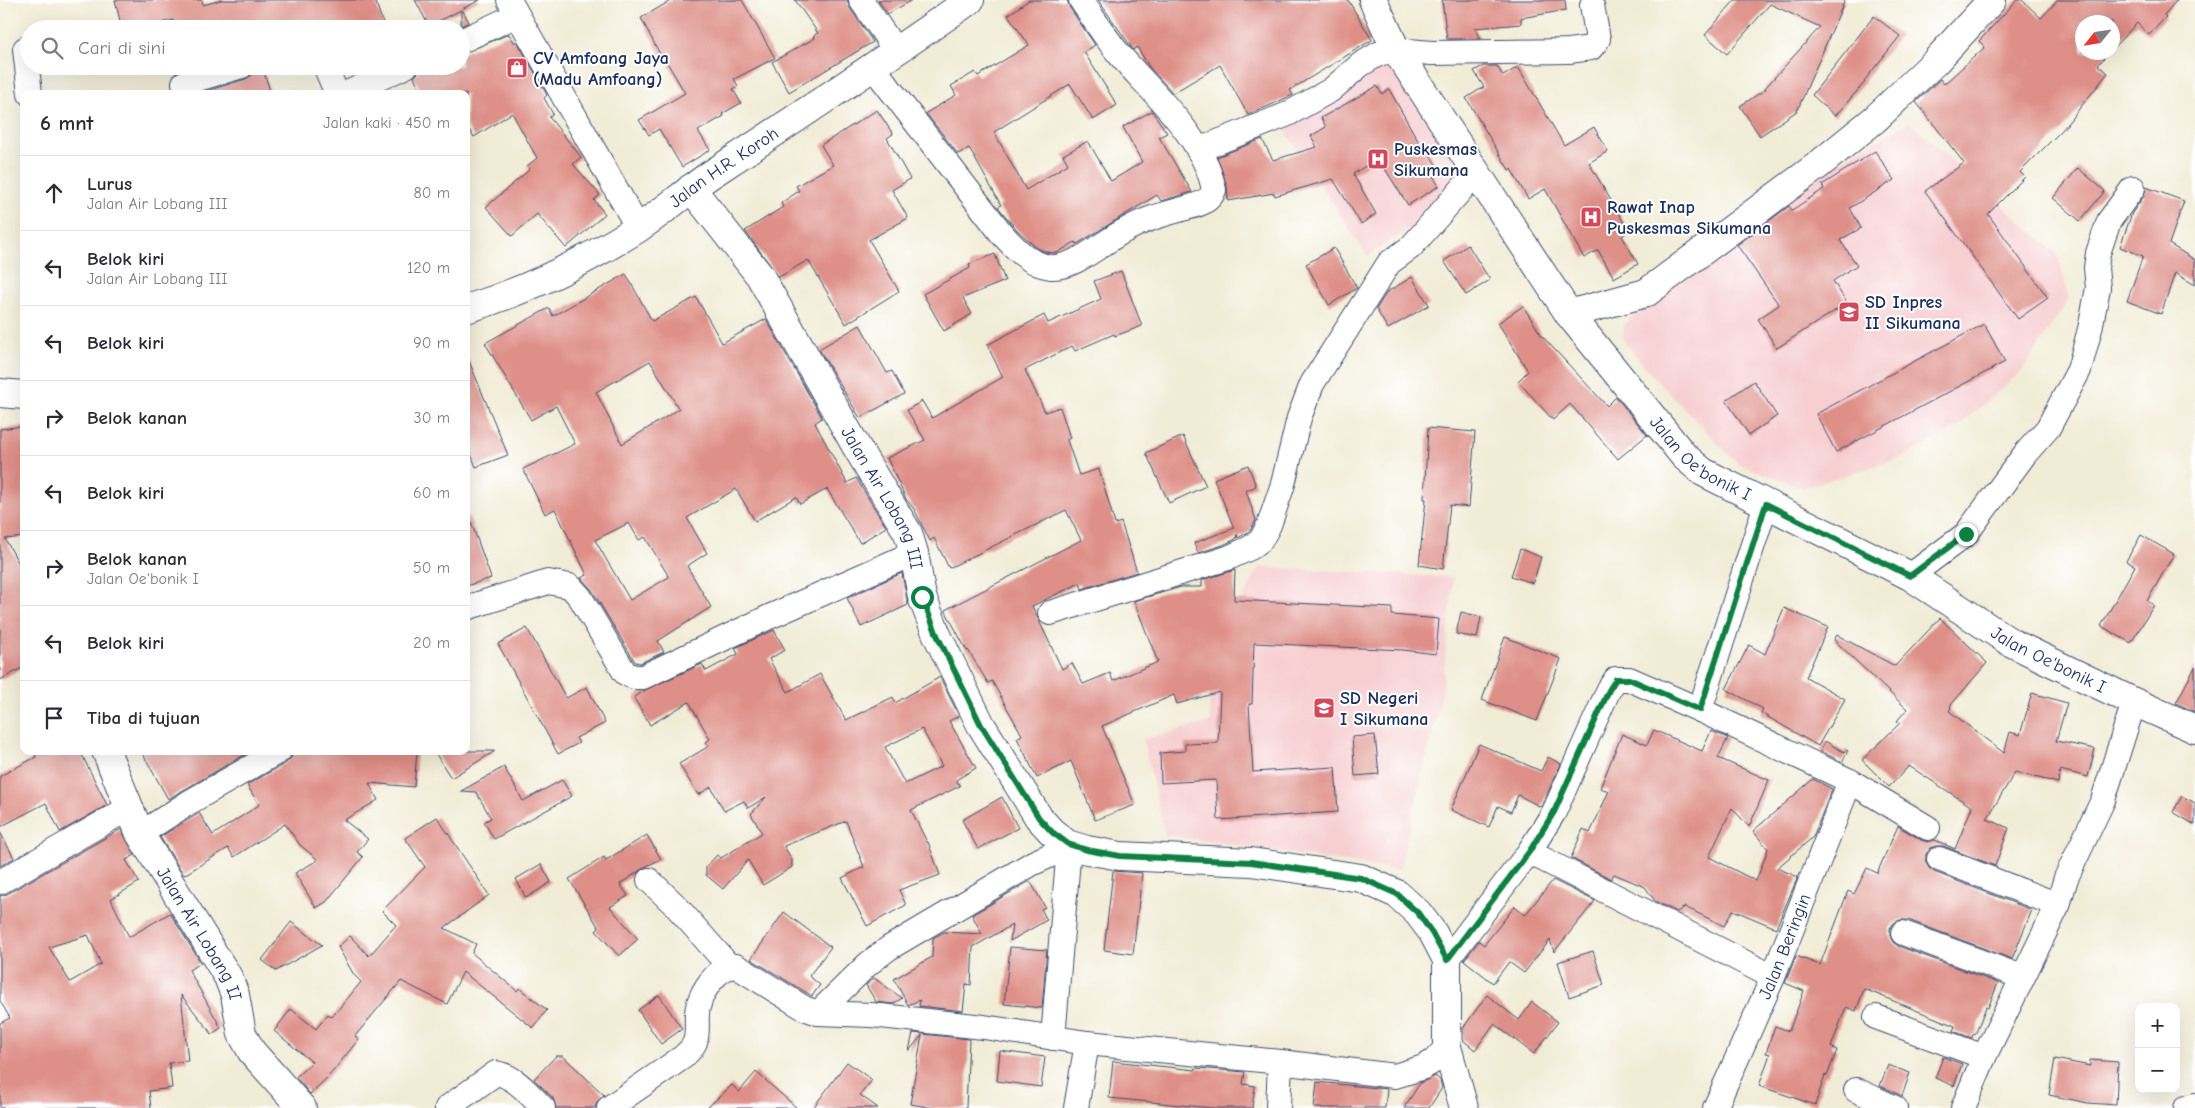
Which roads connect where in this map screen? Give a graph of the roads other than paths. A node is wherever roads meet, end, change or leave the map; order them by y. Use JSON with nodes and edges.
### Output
{"nodes":[{"id":1,"x":861,"y":0,"type":"edge"},
{"id":2,"x":970,"y":0,"type":"edge"},
{"id":3,"x":1081,"y":0,"type":"edge"},
{"id":4,"x":1373,"y":0,"type":"edge"},
{"id":5,"x":1992,"y":0,"type":"edge"},
{"id":6,"x":1592,"y":5,"type":"dead end"},
{"id":7,"x":513,"y":8,"type":"edge"},
{"id":8,"x":470,"y":35,"type":"edge"},
{"id":9,"x":1396,"y":50,"type":"junction"},
{"id":10,"x":896,"y":51,"type":"junction"},
{"id":11,"x":873,"y":67,"type":"junction"},
{"id":12,"x":28,"y":75,"type":"edge"},
{"id":13,"x":211,"y":75,"type":"edge"},
{"id":14,"x":330,"y":75,"type":"edge"},
{"id":15,"x":387,"y":75,"type":"edge"},
{"id":16,"x":184,"y":83,"type":"dead end"},
{"id":17,"x":30,"y":90,"type":"edge"},
{"id":18,"x":335,"y":90,"type":"edge"},
{"id":19,"x":355,"y":90,"type":"edge"},
{"id":20,"x":1198,"y":150,"type":"junction"},
{"id":21,"x":1475,"y":174,"type":"junction"},
{"id":22,"x":691,"y":188,"type":"junction"},
{"id":23,"x":2133,"y":188,"type":"dead end"},
{"id":24,"x":638,"y":228,"type":"junction"},
{"id":25,"x":470,"y":308,"type":"edge"},
{"id":26,"x":1568,"y":314,"type":"junction"},
{"id":27,"x":0,"y":393,"type":"edge"},
{"id":28,"x":20,"y":395,"type":"edge"},
{"id":29,"x":1766,"y":504,"type":"junction"},
{"id":30,"x":914,"y":553,"type":"junction"},
{"id":31,"x":1910,"y":576,"type":"junction"},
{"id":32,"x":470,"y":607,"type":"edge"},
{"id":33,"x":1050,"y":613,"type":"dead end"},
{"id":34,"x":2134,"y":702,"type":"junction"},
{"id":35,"x":1700,"y":710,"type":"junction"},
{"id":36,"x":2195,"y":729,"type":"edge"},
{"id":37,"x":108,"y":755,"type":"edge"},
{"id":38,"x":272,"y":755,"type":"edge"},
{"id":39,"x":1850,"y":781,"type":"junction"},
{"id":40,"x":129,"y":808,"type":"junction"},
{"id":41,"x":1928,"y":828,"type":"dead end"},
{"id":42,"x":140,"y":834,"type":"junction"},
{"id":43,"x":1068,"y":845,"type":"junction"},
{"id":44,"x":1529,"y":852,"type":"junction"},
{"id":45,"x":1939,"y":859,"type":"dead end"},
{"id":46,"x":649,"y":880,"type":"dead end"},
{"id":47,"x":0,"y":882,"type":"edge"},
{"id":48,"x":2058,"y":905,"type":"junction"},
{"id":49,"x":1903,"y":933,"type":"dead end"},
{"id":50,"x":1447,"y":960,"type":"junction"},
{"id":51,"x":729,"y":966,"type":"junction"},
{"id":52,"x":2022,"y":977,"type":"junction"},
{"id":53,"x":1773,"y":978,"type":"junction"},
{"id":54,"x":818,"y":1013,"type":"junction"},
{"id":55,"x":1876,"y":1017,"type":"dead end"},
{"id":56,"x":1054,"y":1038,"type":"junction"},
{"id":57,"x":1087,"y":1043,"type":"junction"},
{"id":58,"x":1447,"y":1047,"type":"junction"},
{"id":59,"x":1984,"y":1057,"type":"junction"},
{"id":60,"x":1280,"y":1062,"type":"junction"},
{"id":61,"x":1856,"y":1090,"type":"dead end"},
{"id":62,"x":2195,"y":1105,"type":"edge"},
{"id":63,"x":302,"y":1108,"type":"edge"},
{"id":64,"x":447,"y":1108,"type":"edge"},
{"id":65,"x":543,"y":1108,"type":"edge"},
{"id":66,"x":609,"y":1108,"type":"edge"},
{"id":67,"x":1076,"y":1108,"type":"edge"},
{"id":68,"x":1278,"y":1108,"type":"edge"},
{"id":69,"x":1464,"y":1108,"type":"edge"},
{"id":70,"x":1715,"y":1108,"type":"edge"},
{"id":71,"x":1895,"y":1108,"type":"edge"},
{"id":72,"x":1962,"y":1108,"type":"edge"},
{"id":73,"x":2186,"y":1108,"type":"edge"}],
"edges":[{"from":1,"to":10,"type":"street"},
{"from":2,"to":10,"type":"street","name":"Jalan H.R. Koroh"},
{"from":3,"to":20,"type":"street"},
{"from":4,"to":9,"type":"street","name":"Jalan Oe'bonik I"},
{"from":5,"to":26,"type":"street"},
{"from":6,"to":9,"type":"street"},
{"from":7,"to":8,"type":"street"},
{"from":7,"to":24,"type":"street"},
{"from":9,"to":20,"type":"street"},
{"from":9,"to":21,"type":"street","name":"Jalan Oe'bonik I"},
{"from":10,"to":11,"type":"street","name":"Jalan H.R. Koroh"},
{"from":11,"to":20,"type":"street"},
{"from":11,"to":22,"type":"street","name":"Jalan H.R. Koroh"},
{"from":12,"to":17,"type":"street"},
{"from":13,"to":16,"type":"street"},
{"from":14,"to":18,"type":"street"},
{"from":15,"to":19,"type":"street"},
{"from":21,"to":26,"type":"street","name":"Jalan Oe'bonik I"},
{"from":21,"to":33,"type":"street"},
{"from":22,"to":24,"type":"street","name":"Jalan H.R. Koroh"},
{"from":22,"to":30,"type":"street","name":"Jalan Air Lobang III"},
{"from":23,"to":31,"type":"street"},
{"from":24,"to":25,"type":"street","name":"Jalan H.R. Koroh"},
{"from":26,"to":29,"type":"street","name":"Jalan Oe'bonik I"},
{"from":27,"to":28,"type":"street"},
{"from":29,"to":31,"type":"street","name":"Jalan Oe'bonik I"},
{"from":29,"to":35,"type":"street"},
{"from":30,"to":32,"type":"street"},
{"from":30,"to":43,"type":"street","name":"Jalan Air Lobang III"},
{"from":31,"to":34,"type":"street","name":"Jalan Oe'bonik I"},
{"from":34,"to":36,"type":"street","name":"Jalan Oe'bonik I"},
{"from":34,"to":48,"type":"street"},
{"from":35,"to":39,"type":"street"},
{"from":35,"to":44,"type":"street"},
{"from":37,"to":40,"type":"street","name":"Jalan Air Lobang II"},
{"from":38,"to":42,"type":"street"},
{"from":39,"to":41,"type":"street"},
{"from":39,"to":53,"type":"street","name":"Jalan Beringin"},
{"from":40,"to":42,"type":"street","name":"Jalan Air Lobang II"},
{"from":40,"to":47,"type":"street"},
{"from":42,"to":63,"type":"street","name":"Jalan Air Lobang II"},
{"from":43,"to":50,"type":"street","name":"Jalan Air Lobang III"},
{"from":43,"to":54,"type":"street"},
{"from":43,"to":56,"type":"street"},
{"from":44,"to":50,"type":"street"},
{"from":44,"to":53,"type":"street"},
{"from":45,"to":48,"type":"street"},
{"from":46,"to":51,"type":"street"},
{"from":48,"to":52,"type":"street"},
{"from":49,"to":52,"type":"street"},
{"from":50,"to":58,"type":"street","name":"Jalan Air Lobang III"},
{"from":51,"to":54,"type":"street"},
{"from":51,"to":66,"type":"street"},
{"from":52,"to":59,"type":"street"},
{"from":53,"to":70,"type":"street","name":"Jalan Beringin"},
{"from":54,"to":56,"type":"street"},
{"from":55,"to":59,"type":"street"},
{"from":56,"to":57,"type":"street"},
{"from":57,"to":60,"type":"street"},
{"from":57,"to":67,"type":"street"},
{"from":58,"to":60,"type":"street"},
{"from":58,"to":69,"type":"street","name":"Jalan Air Lobang III"},
{"from":59,"to":72,"type":"street"},
{"from":60,"to":68,"type":"street"},
{"from":61,"to":71,"type":"street"},
{"from":62,"to":73,"type":"street"},
{"from":64,"to":65,"type":"street"}]}
